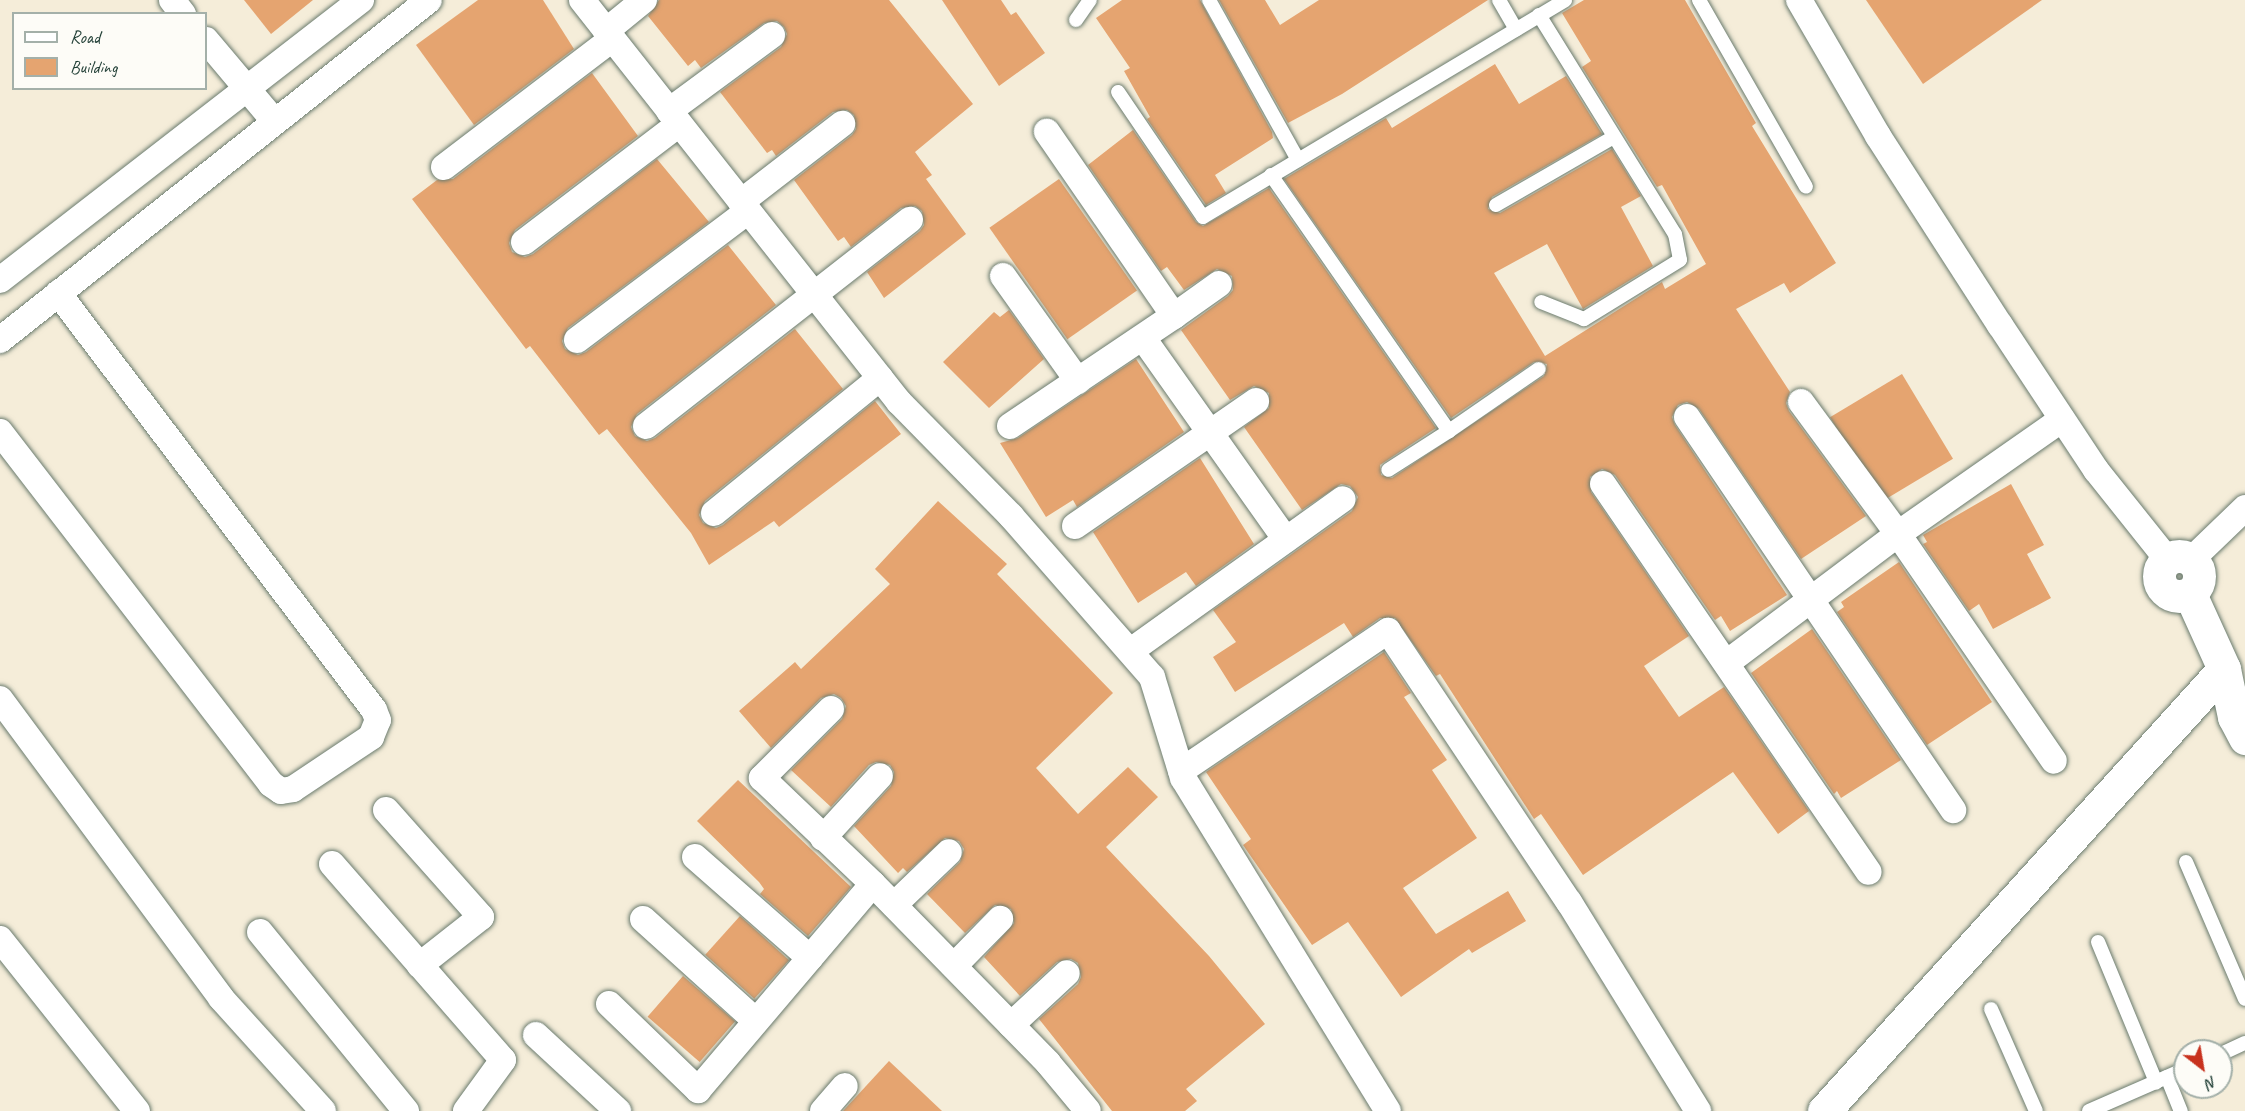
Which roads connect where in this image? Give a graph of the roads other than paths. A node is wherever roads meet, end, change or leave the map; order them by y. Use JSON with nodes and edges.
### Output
{"nodes":[{"id":1,"x":172,"y":0,"type":"edge"},
{"id":2,"x":361,"y":0,"type":"edge"},
{"id":3,"x":429,"y":0,"type":"edge"},
{"id":4,"x":582,"y":0,"type":"edge"},
{"id":5,"x":644,"y":0,"type":"edge"},
{"id":6,"x":1090,"y":0,"type":"edge"},
{"id":7,"x":1209,"y":0,"type":"edge"},
{"id":8,"x":1499,"y":0,"type":"edge"},
{"id":9,"x":1565,"y":0,"type":"edge"},
{"id":10,"x":1699,"y":0,"type":"edge"},
{"id":11,"x":1809,"y":4,"type":"edge"},
{"id":12,"x":181,"y":12,"type":"edge"},
{"id":13,"x":1539,"y":15,"type":"junction"},
{"id":14,"x":1076,"y":20,"type":"dead end"},
{"id":15,"x":1516,"y":29,"type":"junction"},
{"id":16,"x":609,"y":35,"type":"junction"},
{"id":17,"x":772,"y":35,"type":"dead end"},
{"id":18,"x":207,"y":41,"type":"edge"},
{"id":19,"x":246,"y":90,"type":"junction"},
{"id":20,"x":1118,"y":92,"type":"dead end"},
{"id":21,"x":674,"y":117,"type":"junction"},
{"id":22,"x":275,"y":122,"type":"junction"},
{"id":23,"x":842,"y":124,"type":"dead end"},
{"id":24,"x":1047,"y":132,"type":"dead end"},
{"id":25,"x":1614,"y":137,"type":"junction"},
{"id":26,"x":1298,"y":160,"type":"junction"},
{"id":27,"x":444,"y":167,"type":"dead end"},
{"id":28,"x":1271,"y":175,"type":"junction"},
{"id":29,"x":1806,"y":187,"type":"dead end"},
{"id":30,"x":1496,"y":205,"type":"dead end"},
{"id":31,"x":744,"y":207,"type":"junction"},
{"id":32,"x":910,"y":220,"type":"dead end"},
{"id":33,"x":524,"y":242,"type":"dead end"},
{"id":34,"x":1003,"y":276,"type":"dead end"},
{"id":35,"x":0,"y":280,"type":"edge"},
{"id":36,"x":1220,"y":284,"type":"dead end"},
{"id":37,"x":58,"y":293,"type":"junction"},
{"id":38,"x":814,"y":296,"type":"junction"},
{"id":39,"x":1541,"y":302,"type":"dead end"},
{"id":40,"x":1174,"y":316,"type":"junction"},
{"id":41,"x":1143,"y":338,"type":"junction"},
{"id":42,"x":0,"y":340,"type":"edge"},
{"id":43,"x":577,"y":340,"type":"dead end"},
{"id":44,"x":1539,"y":369,"type":"dead end"},
{"id":45,"x":880,"y":378,"type":"junction"},
{"id":46,"x":1078,"y":381,"type":"junction"},
{"id":47,"x":1256,"y":401,"type":"dead end"},
{"id":48,"x":1801,"y":402,"type":"dead end"},
{"id":49,"x":1687,"y":417,"type":"dead end"},
{"id":50,"x":2062,"y":419,"type":"junction"},
{"id":51,"x":646,"y":426,"type":"dead end"},
{"id":52,"x":1010,"y":426,"type":"dead end"},
{"id":53,"x":1449,"y":431,"type":"junction"},
{"id":54,"x":0,"y":432,"type":"edge"},
{"id":55,"x":1210,"y":432,"type":"junction"},
{"id":56,"x":1388,"y":470,"type":"dead end"},
{"id":57,"x":1603,"y":484,"type":"dead end"},
{"id":58,"x":1342,"y":499,"type":"dead end"},
{"id":59,"x":2245,"y":508,"type":"edge"},
{"id":60,"x":714,"y":513,"type":"dead end"},
{"id":61,"x":1075,"y":526,"type":"dead end"},
{"id":62,"x":1898,"y":534,"type":"junction"},
{"id":63,"x":1286,"y":540,"type":"junction"},
{"id":64,"x":2179,"y":560,"type":"junction"},
{"id":65,"x":1810,"y":600,"type":"junction"},
{"id":66,"x":1132,"y":650,"type":"junction"},
{"id":67,"x":1728,"y":662,"type":"junction"},
{"id":68,"x":2235,"y":677,"type":"edge"},
{"id":69,"x":0,"y":699,"type":"edge"},
{"id":70,"x":831,"y":709,"type":"dead end"},
{"id":71,"x":2245,"y":738,"type":"edge"},
{"id":72,"x":2054,"y":761,"type":"dead end"},
{"id":73,"x":1181,"y":771,"type":"junction"},
{"id":74,"x":880,"y":776,"type":"dead end"},
{"id":75,"x":386,"y":810,"type":"dead end"},
{"id":76,"x":1953,"y":810,"type":"dead end"},
{"id":77,"x":823,"y":838,"type":"junction"},
{"id":78,"x":949,"y":852,"type":"dead end"},
{"id":79,"x":695,"y":857,"type":"dead end"},
{"id":80,"x":2186,"y":862,"type":"dead end"},
{"id":81,"x":332,"y":864,"type":"dead end"},
{"id":82,"x":1869,"y":872,"type":"dead end"},
{"id":83,"x":873,"y":884,"type":"junction"},
{"id":84,"x":894,"y":905,"type":"junction"},
{"id":85,"x":643,"y":919,"type":"dead end"},
{"id":86,"x":1000,"y":919,"type":"dead end"},
{"id":87,"x":260,"y":932,"type":"dead end"},
{"id":88,"x":0,"y":939,"type":"edge"},
{"id":89,"x":2098,"y":942,"type":"dead end"},
{"id":90,"x":810,"y":958,"type":"junction"},
{"id":91,"x":420,"y":965,"type":"junction"},
{"id":92,"x":954,"y":966,"type":"junction"},
{"id":93,"x":1067,"y":973,"type":"dead end"},
{"id":94,"x":2245,"y":999,"type":"edge"},
{"id":95,"x":609,"y":1004,"type":"dead end"},
{"id":96,"x":1991,"y":1009,"type":"dead end"},
{"id":97,"x":756,"y":1021,"type":"junction"},
{"id":98,"x":1011,"y":1025,"type":"junction"},
{"id":99,"x":536,"y":1035,"type":"dead end"},
{"id":100,"x":2173,"y":1075,"type":"edge"},
{"id":101,"x":2162,"y":1080,"type":"junction"},
{"id":102,"x":845,"y":1086,"type":"dead end"},
{"id":103,"x":137,"y":1111,"type":"edge"},
{"id":104,"x":322,"y":1111,"type":"edge"},
{"id":105,"x":406,"y":1111,"type":"edge"},
{"id":106,"x":466,"y":1111,"type":"edge"},
{"id":107,"x":618,"y":1111,"type":"edge"},
{"id":108,"x":823,"y":1111,"type":"edge"},
{"id":109,"x":1088,"y":1111,"type":"edge"},
{"id":110,"x":1388,"y":1111,"type":"edge"},
{"id":111,"x":1698,"y":1111,"type":"edge"},
{"id":112,"x":1824,"y":1111,"type":"edge"},
{"id":113,"x":2036,"y":1111,"type":"edge"},
{"id":114,"x":2089,"y":1111,"type":"edge"},
{"id":115,"x":2181,"y":1111,"type":"edge"}],
"edges":[{"from":1,"to":12,"type":"street"},
{"from":2,"to":19,"type":"street"},
{"from":3,"to":22,"type":"street"},
{"from":4,"to":16,"type":"street"},
{"from":5,"to":16,"type":"street"},
{"from":6,"to":14,"type":"lane"},
{"from":7,"to":26,"type":"lane"},
{"from":8,"to":15,"type":"lane"},
{"from":9,"to":13,"type":"lane"},
{"from":10,"to":29,"type":"lane"},
{"from":11,"to":50,"type":"street"},
{"from":13,"to":15,"type":"lane"},
{"from":13,"to":25,"type":"lane"},
{"from":15,"to":26,"type":"lane"},
{"from":16,"to":21,"type":"street"},
{"from":16,"to":27,"type":"street"},
{"from":17,"to":21,"type":"street"},
{"from":18,"to":19,"type":"street"},
{"from":19,"to":22,"type":"street"},
{"from":19,"to":35,"type":"street"},
{"from":20,"to":28,"type":"lane"},
{"from":21,"to":31,"type":"street"},
{"from":21,"to":33,"type":"street"},
{"from":22,"to":37,"type":"street"},
{"from":23,"to":31,"type":"street"},
{"from":24,"to":40,"type":"street"},
{"from":25,"to":30,"type":"lane"},
{"from":25,"to":39,"type":"lane"},
{"from":26,"to":28,"type":"lane"},
{"from":28,"to":53,"type":"lane"},
{"from":31,"to":38,"type":"street"},
{"from":31,"to":43,"type":"street"},
{"from":32,"to":38,"type":"street"},
{"from":34,"to":46,"type":"street"},
{"from":36,"to":40,"type":"street"},
{"from":37,"to":42,"type":"street"},
{"from":37,"to":54,"type":"street"},
{"from":38,"to":45,"type":"street"},
{"from":38,"to":51,"type":"street"},
{"from":40,"to":41,"type":"street"},
{"from":41,"to":46,"type":"street"},
{"from":41,"to":55,"type":"street"},
{"from":44,"to":53,"type":"lane"},
{"from":45,"to":60,"type":"street"},
{"from":45,"to":66,"type":"street"},
{"from":46,"to":52,"type":"street"},
{"from":47,"to":55,"type":"street"},
{"from":48,"to":62,"type":"street"},
{"from":49,"to":65,"type":"street"},
{"from":50,"to":62,"type":"street"},
{"from":50,"to":64,"type":"street"},
{"from":53,"to":56,"type":"lane"},
{"from":55,"to":61,"type":"street"},
{"from":55,"to":63,"type":"street"},
{"from":57,"to":67,"type":"street"},
{"from":58,"to":63,"type":"street"},
{"from":59,"to":64,"type":"street"},
{"from":62,"to":65,"type":"street"},
{"from":62,"to":72,"type":"street"},
{"from":63,"to":66,"type":"street"},
{"from":64,"to":68,"type":"street"},
{"from":65,"to":67,"type":"street"},
{"from":65,"to":76,"type":"street"},
{"from":66,"to":73,"type":"street"},
{"from":67,"to":82,"type":"street"},
{"from":68,"to":71,"type":"street"},
{"from":68,"to":112,"type":"street"},
{"from":69,"to":104,"type":"street"},
{"from":70,"to":77,"type":"street"},
{"from":73,"to":110,"type":"street"},
{"from":73,"to":111,"type":"street"},
{"from":74,"to":77,"type":"street"},
{"from":75,"to":91,"type":"street"},
{"from":77,"to":83,"type":"street"},
{"from":78,"to":84,"type":"street"},
{"from":79,"to":90,"type":"street"},
{"from":80,"to":94,"type":"lane"},
{"from":81,"to":91,"type":"street"},
{"from":83,"to":84,"type":"street"},
{"from":83,"to":90,"type":"street"},
{"from":84,"to":92,"type":"street"},
{"from":85,"to":97,"type":"street"},
{"from":86,"to":92,"type":"street"},
{"from":87,"to":105,"type":"street"},
{"from":88,"to":103,"type":"street"},
{"from":89,"to":101,"type":"lane"},
{"from":90,"to":97,"type":"street"},
{"from":91,"to":106,"type":"street"},
{"from":92,"to":98,"type":"street"},
{"from":93,"to":98,"type":"street"},
{"from":95,"to":97,"type":"street"},
{"from":96,"to":113,"type":"lane"},
{"from":98,"to":109,"type":"street"},
{"from":99,"to":107,"type":"street"},
{"from":100,"to":101,"type":"lane"},
{"from":101,"to":114,"type":"lane"},
{"from":101,"to":115,"type":"lane"},
{"from":102,"to":108,"type":"street"}]}
